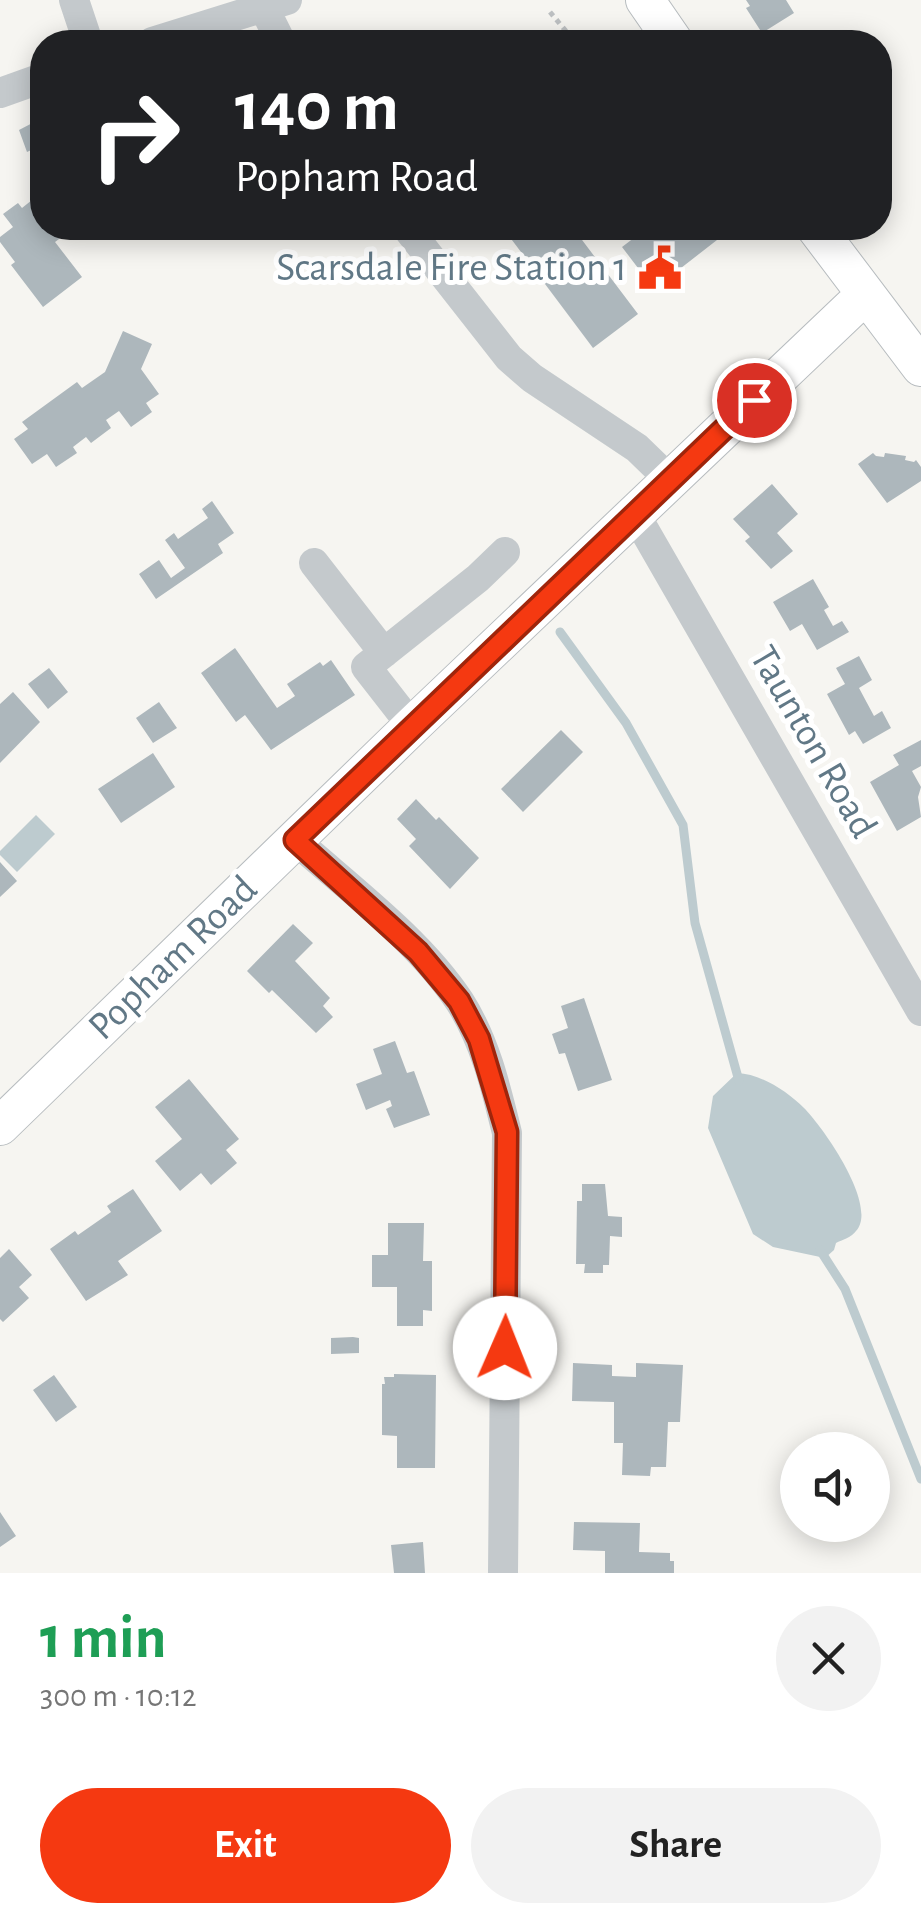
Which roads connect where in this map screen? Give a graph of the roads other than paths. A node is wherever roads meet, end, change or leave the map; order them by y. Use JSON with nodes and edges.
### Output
{"nodes":[{"id":1,"x":74,"y":0,"type":"edge"},
{"id":2,"x":645,"y":0,"type":"edge"},
{"id":3,"x":276,"y":4,"type":"edge"},
{"id":4,"x":84,"y":30,"type":"edge"},
{"id":5,"x":191,"y":30,"type":"edge"},
{"id":6,"x":280,"y":30,"type":"edge"},
{"id":7,"x":666,"y":30,"type":"edge"},
{"id":8,"x":30,"y":83,"type":"edge"},
{"id":9,"x":0,"y":94,"type":"edge"},
{"id":10,"x":416,"y":240,"type":"edge"},
{"id":11,"x":825,"y":240,"type":"edge"},
{"id":12,"x":866,"y":294,"type":"junction"},
{"id":13,"x":921,"y":367,"type":"edge"},
{"id":14,"x":670,"y":480,"type":"junction"},
{"id":15,"x":635,"y":514,"type":"junction"},
{"id":16,"x":505,"y":552,"type":"dead end"},
{"id":17,"x":314,"y":563,"type":"dead end"},
{"id":18,"x":384,"y":653,"type":"junction"},
{"id":19,"x":412,"y":726,"type":"junction"},
{"id":20,"x":295,"y":840,"type":"junction"},
{"id":21,"x":921,"y":1011,"type":"edge"},
{"id":22,"x":0,"y":1126,"type":"edge"},
{"id":23,"x":503,"y":1573,"type":"edge"}],
"edges":[{"from":1,"to":4,"type":"street"},
{"from":2,"to":7,"type":"main road"},
{"from":3,"to":5,"type":"street"},
{"from":3,"to":6,"type":"street"},
{"from":8,"to":9,"type":"street"},
{"from":10,"to":14,"type":"street"},
{"from":11,"to":12,"type":"main road"},
{"from":12,"to":13,"type":"main road"},
{"from":12,"to":14,"type":"main road","name":"Popham Road"},
{"from":14,"to":15,"type":"main road","name":"Popham Road"},
{"from":15,"to":19,"type":"main road","name":"Popham Road"},
{"from":15,"to":21,"type":"street","name":"Taunton Road"},
{"from":16,"to":18,"type":"street"},
{"from":17,"to":18,"type":"street"},
{"from":18,"to":19,"type":"street"},
{"from":19,"to":20,"type":"main road","name":"Popham Road"},
{"from":20,"to":22,"type":"main road","name":"Popham Road"},
{"from":20,"to":23,"type":"street"}]}
